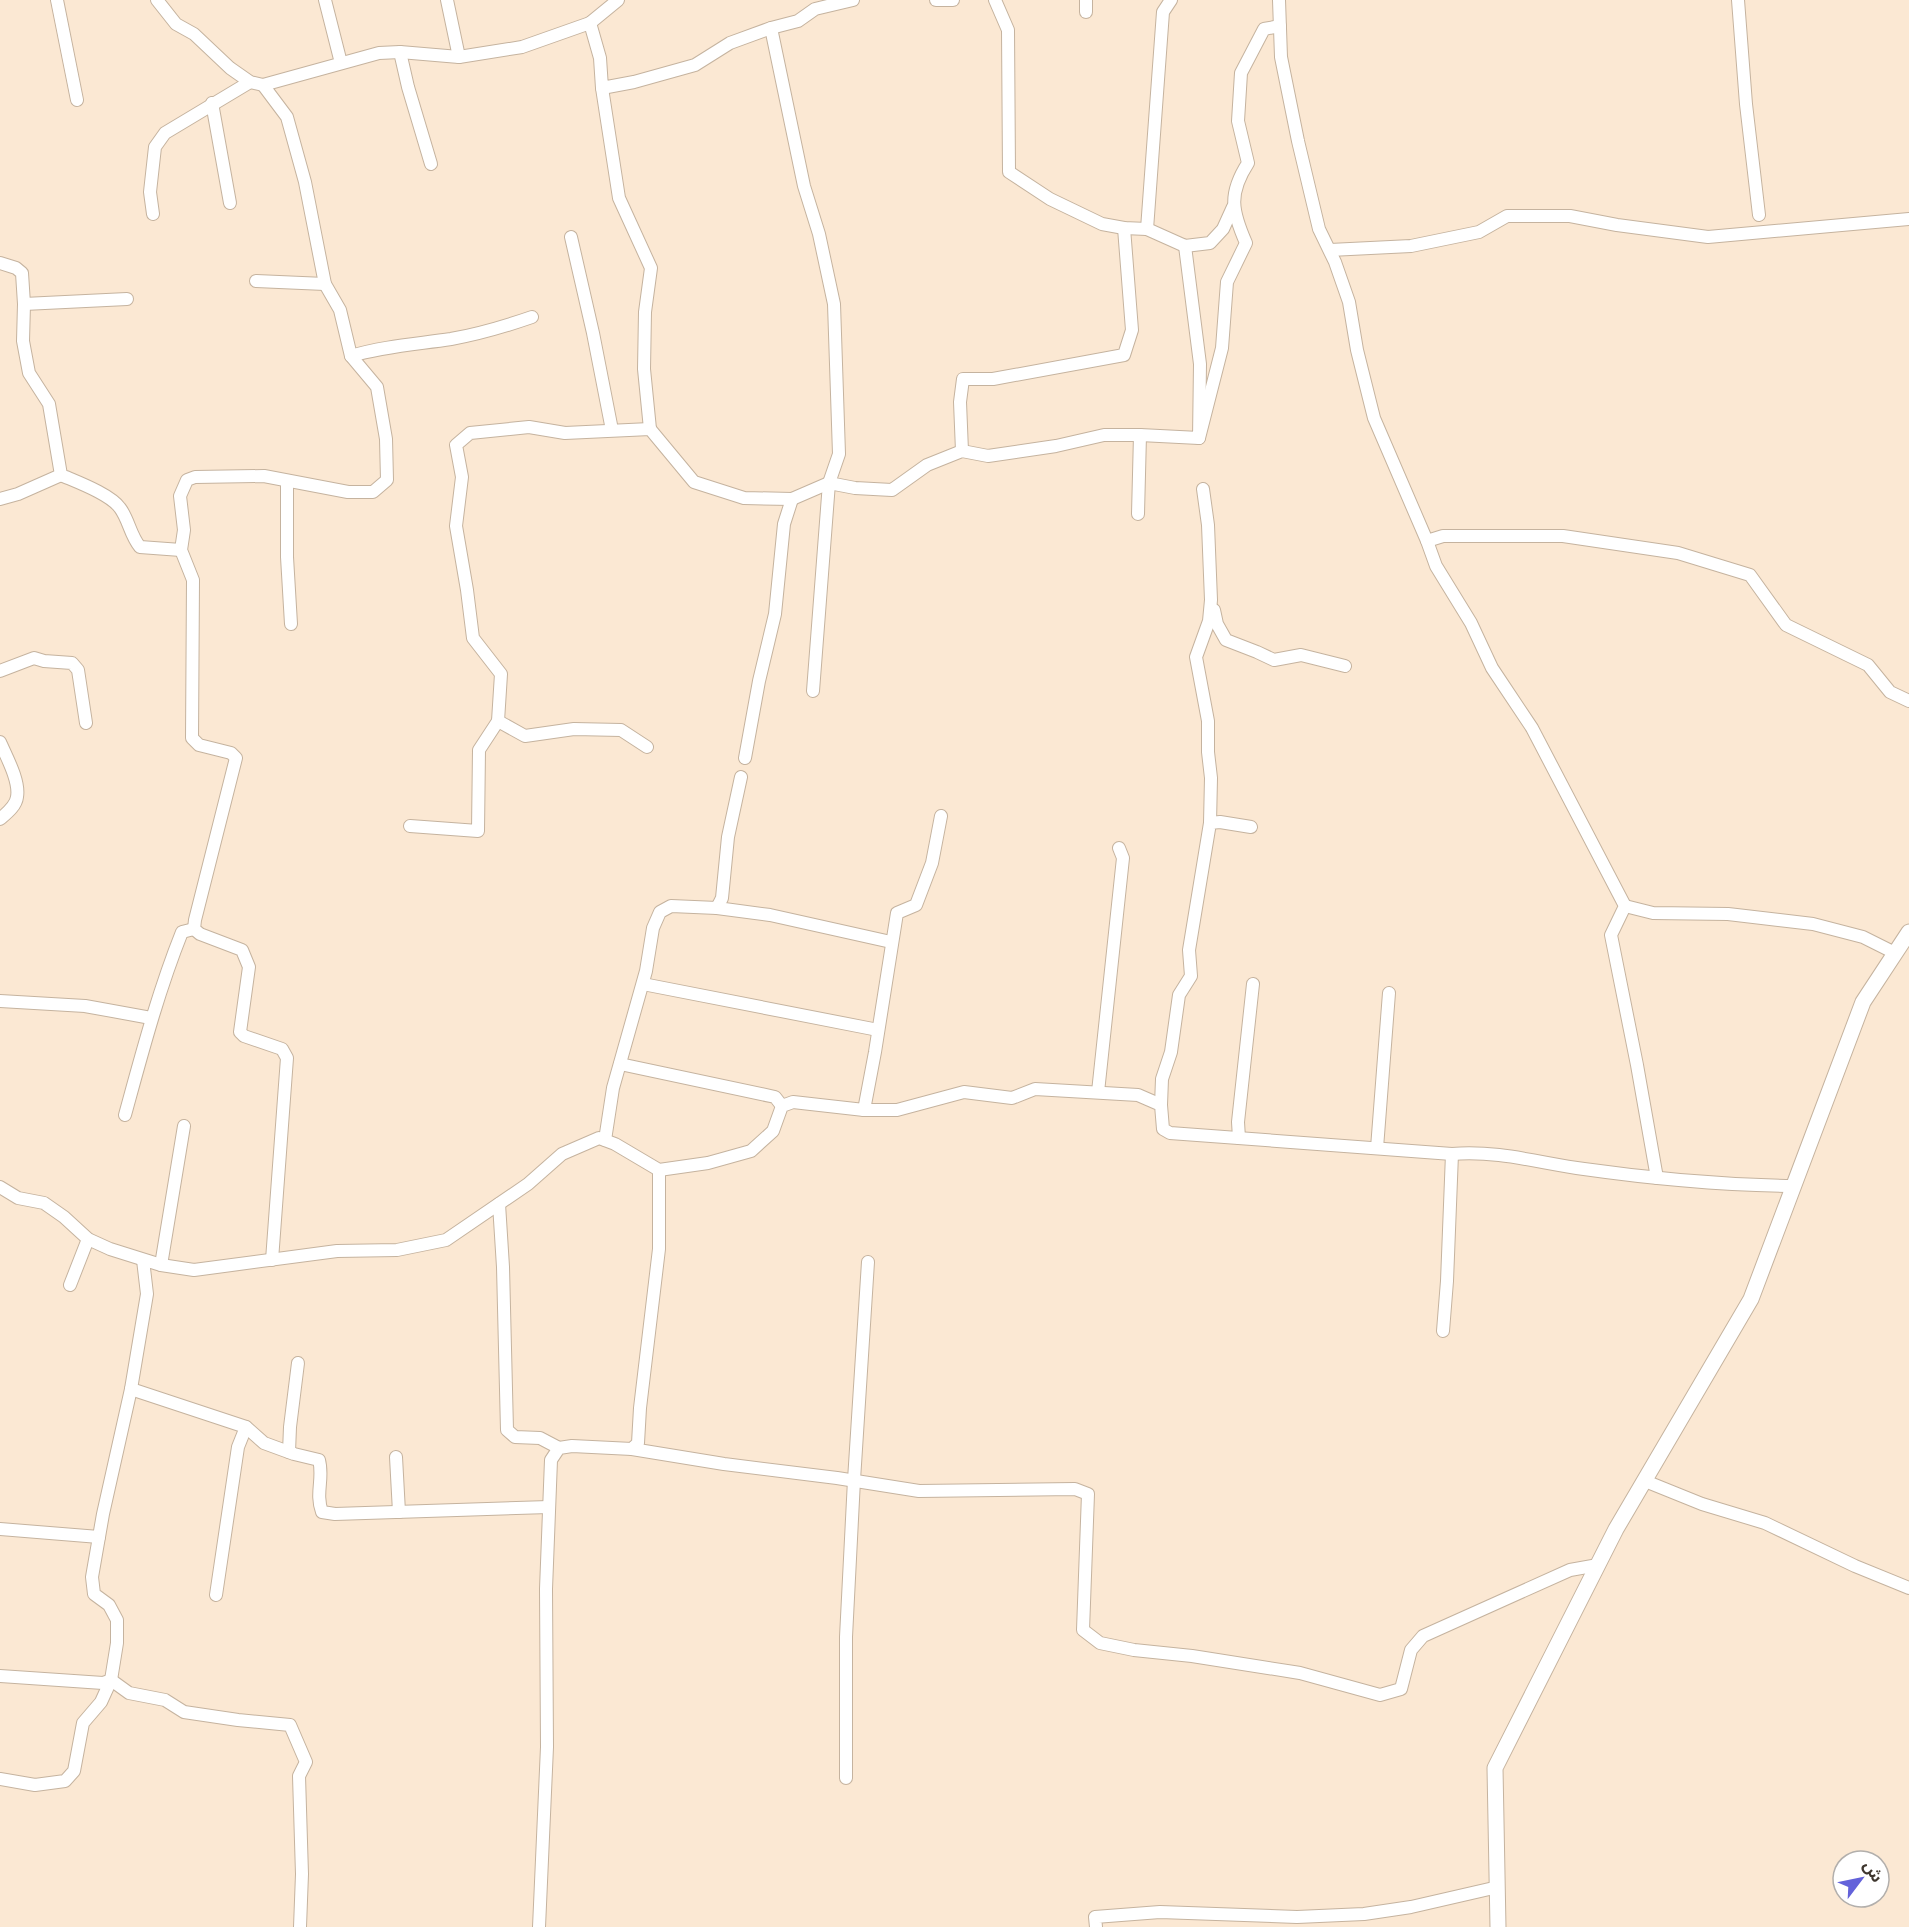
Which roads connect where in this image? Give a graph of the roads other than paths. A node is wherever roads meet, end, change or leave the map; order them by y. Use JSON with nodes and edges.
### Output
{"nodes":[{"id":1,"x":57,"y":0,"type":"edge"},
{"id":2,"x":158,"y":0,"type":"edge"},
{"id":3,"x":325,"y":0,"type":"edge"},
{"id":4,"x":447,"y":0,"type":"edge"},
{"id":5,"x":618,"y":0,"type":"edge"},
{"id":6,"x":853,"y":0,"type":"edge"},
{"id":7,"x":936,"y":0,"type":"edge"},
{"id":8,"x":953,"y":0,"type":"edge"},
{"id":9,"x":995,"y":0,"type":"edge"},
{"id":10,"x":1171,"y":0,"type":"edge"},
{"id":11,"x":1279,"y":0,"type":"edge"},
{"id":12,"x":1738,"y":0,"type":"edge"},
{"id":13,"x":590,"y":23,"type":"junction"},
{"id":14,"x":1280,"y":27,"type":"junction"},
{"id":15,"x":771,"y":28,"type":"junction"},
{"id":16,"x":400,"y":52,"type":"junction"},
{"id":17,"x":459,"y":57,"type":"junction"},
{"id":18,"x":341,"y":63,"type":"junction"},
{"id":19,"x":250,"y":82,"type":"junction"},
{"id":20,"x":263,"y":85,"type":"junction"},
{"id":21,"x":602,"y":88,"type":"junction"},
{"id":22,"x":77,"y":100,"type":"dead end"},
{"id":23,"x":212,"y":103,"type":"junction"},
{"id":24,"x":431,"y":164,"type":"dead end"},
{"id":25,"x":230,"y":203,"type":"dead end"},
{"id":26,"x":1233,"y":207,"type":"junction"},
{"id":27,"x":153,"y":214,"type":"dead end"},
{"id":28,"x":1760,"y":215,"type":"dead end"},
{"id":29,"x":1909,"y":219,"type":"edge"},
{"id":30,"x":1124,"y":228,"type":"junction"},
{"id":31,"x":1147,"y":229,"type":"junction"},
{"id":32,"x":571,"y":237,"type":"dead end"},
{"id":33,"x":1185,"y":246,"type":"junction"},
{"id":34,"x":1330,"y":250,"type":"junction"},
{"id":35,"x":0,"y":263,"type":"edge"},
{"id":36,"x":256,"y":280,"type":"dead end"},
{"id":37,"x":325,"y":284,"type":"junction"},
{"id":38,"x":127,"y":299,"type":"dead end"},
{"id":39,"x":24,"y":304,"type":"junction"},
{"id":40,"x":532,"y":317,"type":"dead end"},
{"id":41,"x":351,"y":356,"type":"junction"},
{"id":42,"x":612,"y":429,"type":"junction"},
{"id":43,"x":650,"y":429,"type":"junction"},
{"id":44,"x":1140,"y":435,"type":"junction"},
{"id":45,"x":1199,"y":438,"type":"junction"},
{"id":46,"x":962,"y":451,"type":"junction"},
{"id":47,"x":61,"y":475,"type":"junction"},
{"id":48,"x":287,"y":481,"type":"junction"},
{"id":49,"x":830,"y":483,"type":"junction"},
{"id":50,"x":1203,"y":489,"type":"dead end"},
{"id":51,"x":0,"y":499,"type":"edge"},
{"id":52,"x":792,"y":500,"type":"junction"},
{"id":53,"x":1138,"y":514,"type":"dead end"},
{"id":54,"x":1427,"y":541,"type":"junction"},
{"id":55,"x":181,"y":550,"type":"junction"},
{"id":56,"x":1211,"y":600,"type":"junction"},
{"id":57,"x":291,"y":624,"type":"dead end"},
{"id":58,"x":1345,"y":666,"type":"dead end"},
{"id":59,"x":0,"y":671,"type":"edge"},
{"id":60,"x":813,"y":691,"type":"dead end"},
{"id":61,"x":1909,"y":701,"type":"edge"},
{"id":62,"x":498,"y":721,"type":"junction"},
{"id":63,"x":86,"y":723,"type":"dead end"},
{"id":64,"x":0,"y":742,"type":"edge"},
{"id":65,"x":647,"y":747,"type":"dead end"},
{"id":66,"x":745,"y":758,"type":"dead end"},
{"id":67,"x":741,"y":777,"type":"dead end"},
{"id":68,"x":940,"y":816,"type":"dead end"},
{"id":69,"x":0,"y":819,"type":"edge"},
{"id":70,"x":1210,"y":823,"type":"junction"},
{"id":71,"x":410,"y":826,"type":"dead end"},
{"id":72,"x":1251,"y":827,"type":"dead end"},
{"id":73,"x":1119,"y":848,"type":"dead end"},
{"id":74,"x":1625,"y":906,"type":"junction"},
{"id":75,"x":717,"y":909,"type":"junction"},
{"id":76,"x":194,"y":929,"type":"junction"},
{"id":77,"x":1909,"y":932,"type":"edge"},
{"id":78,"x":891,"y":942,"type":"junction"},
{"id":79,"x":1895,"y":953,"type":"junction"},
{"id":80,"x":643,"y":984,"type":"junction"},
{"id":81,"x":1253,"y":984,"type":"dead end"},
{"id":82,"x":1389,"y":993,"type":"dead end"},
{"id":83,"x":0,"y":1001,"type":"edge"},
{"id":84,"x":152,"y":1018,"type":"junction"},
{"id":85,"x":878,"y":1030,"type":"junction"},
{"id":86,"x":620,"y":1064,"type":"junction"},
{"id":87,"x":1098,"y":1092,"type":"junction"},
{"id":88,"x":1161,"y":1105,"type":"junction"},
{"id":89,"x":782,"y":1106,"type":"junction"},
{"id":90,"x":864,"y":1110,"type":"junction"},
{"id":91,"x":125,"y":1115,"type":"dead end"},
{"id":92,"x":184,"y":1126,"type":"dead end"},
{"id":93,"x":1239,"y":1138,"type":"junction"},
{"id":94,"x":604,"y":1140,"type":"junction"},
{"id":95,"x":1377,"y":1148,"type":"junction"},
{"id":96,"x":1452,"y":1154,"type":"junction"},
{"id":97,"x":659,"y":1170,"type":"junction"},
{"id":98,"x":1657,"y":1178,"type":"junction"},
{"id":99,"x":1794,"y":1186,"type":"junction"},
{"id":100,"x":0,"y":1187,"type":"edge"},
{"id":101,"x":499,"y":1204,"type":"junction"},
{"id":102,"x":87,"y":1239,"type":"junction"},
{"id":103,"x":143,"y":1260,"type":"junction"},
{"id":104,"x":272,"y":1260,"type":"junction"},
{"id":105,"x":868,"y":1262,"type":"dead end"},
{"id":106,"x":161,"y":1265,"type":"junction"},
{"id":107,"x":70,"y":1285,"type":"dead end"},
{"id":108,"x":1443,"y":1331,"type":"dead end"},
{"id":109,"x":298,"y":1363,"type":"dead end"},
{"id":110,"x":131,"y":1389,"type":"junction"},
{"id":111,"x":246,"y":1427,"type":"junction"},
{"id":112,"x":559,"y":1448,"type":"junction"},
{"id":113,"x":632,"y":1449,"type":"junction"},
{"id":114,"x":289,"y":1452,"type":"junction"},
{"id":115,"x":396,"y":1457,"type":"dead end"},
{"id":116,"x":854,"y":1480,"type":"junction"},
{"id":117,"x":1645,"y":1481,"type":"junction"},
{"id":118,"x":549,"y":1506,"type":"junction"},
{"id":119,"x":399,"y":1512,"type":"junction"},
{"id":120,"x":0,"y":1528,"type":"edge"},
{"id":121,"x":99,"y":1537,"type":"junction"},
{"id":122,"x":1599,"y":1565,"type":"junction"},
{"id":123,"x":1909,"y":1588,"type":"edge"},
{"id":124,"x":216,"y":1595,"type":"dead end"},
{"id":125,"x":0,"y":1676,"type":"edge"},
{"id":126,"x":111,"y":1680,"type":"junction"},
{"id":127,"x":846,"y":1778,"type":"dead end"},
{"id":128,"x":0,"y":1779,"type":"edge"},
{"id":129,"x":1498,"y":1887,"type":"junction"},
{"id":130,"x":1299,"y":1922,"type":"edge"},
{"id":131,"x":300,"y":1927,"type":"edge"},
{"id":132,"x":539,"y":1927,"type":"edge"},
{"id":133,"x":1096,"y":1927,"type":"edge"},
{"id":134,"x":1498,"y":1927,"type":"edge"}],
"edges":[{"from":1,"to":22,"type":"street"},
{"from":2,"to":19,"type":"street"},
{"from":3,"to":18,"type":"street"},
{"from":4,"to":17,"type":"street"},
{"from":5,"to":13,"type":"street"},
{"from":6,"to":15,"type":"street"},
{"from":7,"to":8,"type":"street"},
{"from":9,"to":30,"type":"street"},
{"from":10,"to":31,"type":"street"},
{"from":11,"to":14,"type":"street"},
{"from":12,"to":28,"type":"street"},
{"from":13,"to":17,"type":"street"},
{"from":13,"to":21,"type":"street"},
{"from":14,"to":26,"type":"street"},
{"from":14,"to":34,"type":"street"},
{"from":15,"to":21,"type":"street"},
{"from":15,"to":49,"type":"street"},
{"from":16,"to":17,"type":"street"},
{"from":16,"to":18,"type":"street"},
{"from":16,"to":24,"type":"street"},
{"from":18,"to":20,"type":"street"},
{"from":19,"to":20,"type":"street"},
{"from":19,"to":23,"type":"street"},
{"from":20,"to":37,"type":"street"},
{"from":21,"to":43,"type":"street"},
{"from":23,"to":25,"type":"street"},
{"from":23,"to":27,"type":"street"},
{"from":26,"to":33,"type":"street"},
{"from":26,"to":45,"type":"street"},
{"from":29,"to":34,"type":"street"},
{"from":30,"to":31,"type":"street"},
{"from":30,"to":46,"type":"street"},
{"from":31,"to":33,"type":"street"},
{"from":32,"to":42,"type":"street"},
{"from":33,"to":45,"type":"street"},
{"from":34,"to":54,"type":"street"},
{"from":35,"to":39,"type":"street"},
{"from":36,"to":37,"type":"street"},
{"from":37,"to":41,"type":"street"},
{"from":38,"to":39,"type":"street"},
{"from":39,"to":47,"type":"street"},
{"from":40,"to":41,"type":"street"},
{"from":41,"to":48,"type":"street"},
{"from":42,"to":43,"type":"street"},
{"from":42,"to":62,"type":"street"},
{"from":43,"to":52,"type":"street"},
{"from":44,"to":45,"type":"street"},
{"from":44,"to":46,"type":"street"},
{"from":44,"to":53,"type":"street"},
{"from":46,"to":49,"type":"street"},
{"from":47,"to":51,"type":"street"},
{"from":47,"to":55,"type":"street"},
{"from":48,"to":55,"type":"street"},
{"from":48,"to":57,"type":"street"},
{"from":49,"to":52,"type":"street"},
{"from":49,"to":60,"type":"street"},
{"from":50,"to":56,"type":"street"},
{"from":52,"to":66,"type":"street"},
{"from":54,"to":61,"type":"street"},
{"from":54,"to":74,"type":"street"},
{"from":55,"to":76,"type":"street"},
{"from":56,"to":58,"type":"street"},
{"from":56,"to":70,"type":"street"},
{"from":59,"to":63,"type":"street"},
{"from":62,"to":65,"type":"street"},
{"from":62,"to":71,"type":"street"},
{"from":64,"to":69,"type":"street"},
{"from":67,"to":75,"type":"street"},
{"from":68,"to":78,"type":"street"},
{"from":70,"to":72,"type":"street"},
{"from":70,"to":88,"type":"street"},
{"from":73,"to":87,"type":"street"},
{"from":74,"to":79,"type":"street"},
{"from":74,"to":98,"type":"street"},
{"from":75,"to":78,"type":"street"},
{"from":75,"to":80,"type":"street"},
{"from":76,"to":84,"type":"street"},
{"from":76,"to":104,"type":"street"},
{"from":77,"to":79,"type":"street"},
{"from":78,"to":85,"type":"street"},
{"from":79,"to":99,"type":"street"},
{"from":80,"to":85,"type":"street"},
{"from":80,"to":86,"type":"street"},
{"from":81,"to":93,"type":"street"},
{"from":82,"to":95,"type":"street"},
{"from":83,"to":84,"type":"street"},
{"from":84,"to":91,"type":"street"},
{"from":85,"to":90,"type":"street"},
{"from":86,"to":89,"type":"street"},
{"from":86,"to":94,"type":"street"},
{"from":87,"to":88,"type":"street"},
{"from":87,"to":90,"type":"street"},
{"from":88,"to":93,"type":"street"},
{"from":89,"to":90,"type":"street"},
{"from":89,"to":97,"type":"street"},
{"from":92,"to":106,"type":"street"},
{"from":93,"to":95,"type":"street"},
{"from":94,"to":97,"type":"street"},
{"from":94,"to":101,"type":"street"},
{"from":95,"to":96,"type":"street"},
{"from":96,"to":98,"type":"street"},
{"from":96,"to":108,"type":"street"},
{"from":97,"to":113,"type":"street"},
{"from":98,"to":99,"type":"street"},
{"from":99,"to":117,"type":"street"},
{"from":100,"to":102,"type":"street"},
{"from":101,"to":104,"type":"street"},
{"from":101,"to":112,"type":"street"},
{"from":102,"to":103,"type":"street"},
{"from":102,"to":107,"type":"street"},
{"from":103,"to":106,"type":"street"},
{"from":103,"to":110,"type":"street"},
{"from":104,"to":106,"type":"street"},
{"from":105,"to":116,"type":"street"},
{"from":109,"to":114,"type":"street"},
{"from":110,"to":111,"type":"street"},
{"from":110,"to":121,"type":"street"},
{"from":111,"to":114,"type":"street"},
{"from":111,"to":124,"type":"street"},
{"from":112,"to":113,"type":"street"},
{"from":112,"to":118,"type":"street"},
{"from":113,"to":116,"type":"street"},
{"from":114,"to":119,"type":"street"},
{"from":115,"to":119,"type":"street"},
{"from":116,"to":122,"type":"street"},
{"from":116,"to":127,"type":"street"},
{"from":117,"to":122,"type":"street"},
{"from":117,"to":123,"type":"street"},
{"from":118,"to":119,"type":"street"},
{"from":118,"to":132,"type":"street"},
{"from":120,"to":121,"type":"street"},
{"from":121,"to":126,"type":"street"},
{"from":122,"to":129,"type":"street"},
{"from":125,"to":126,"type":"street"},
{"from":126,"to":128,"type":"street"},
{"from":126,"to":131,"type":"street"},
{"from":129,"to":130,"type":"street"},
{"from":129,"to":134,"type":"street"},
{"from":130,"to":133,"type":"street"}]}
